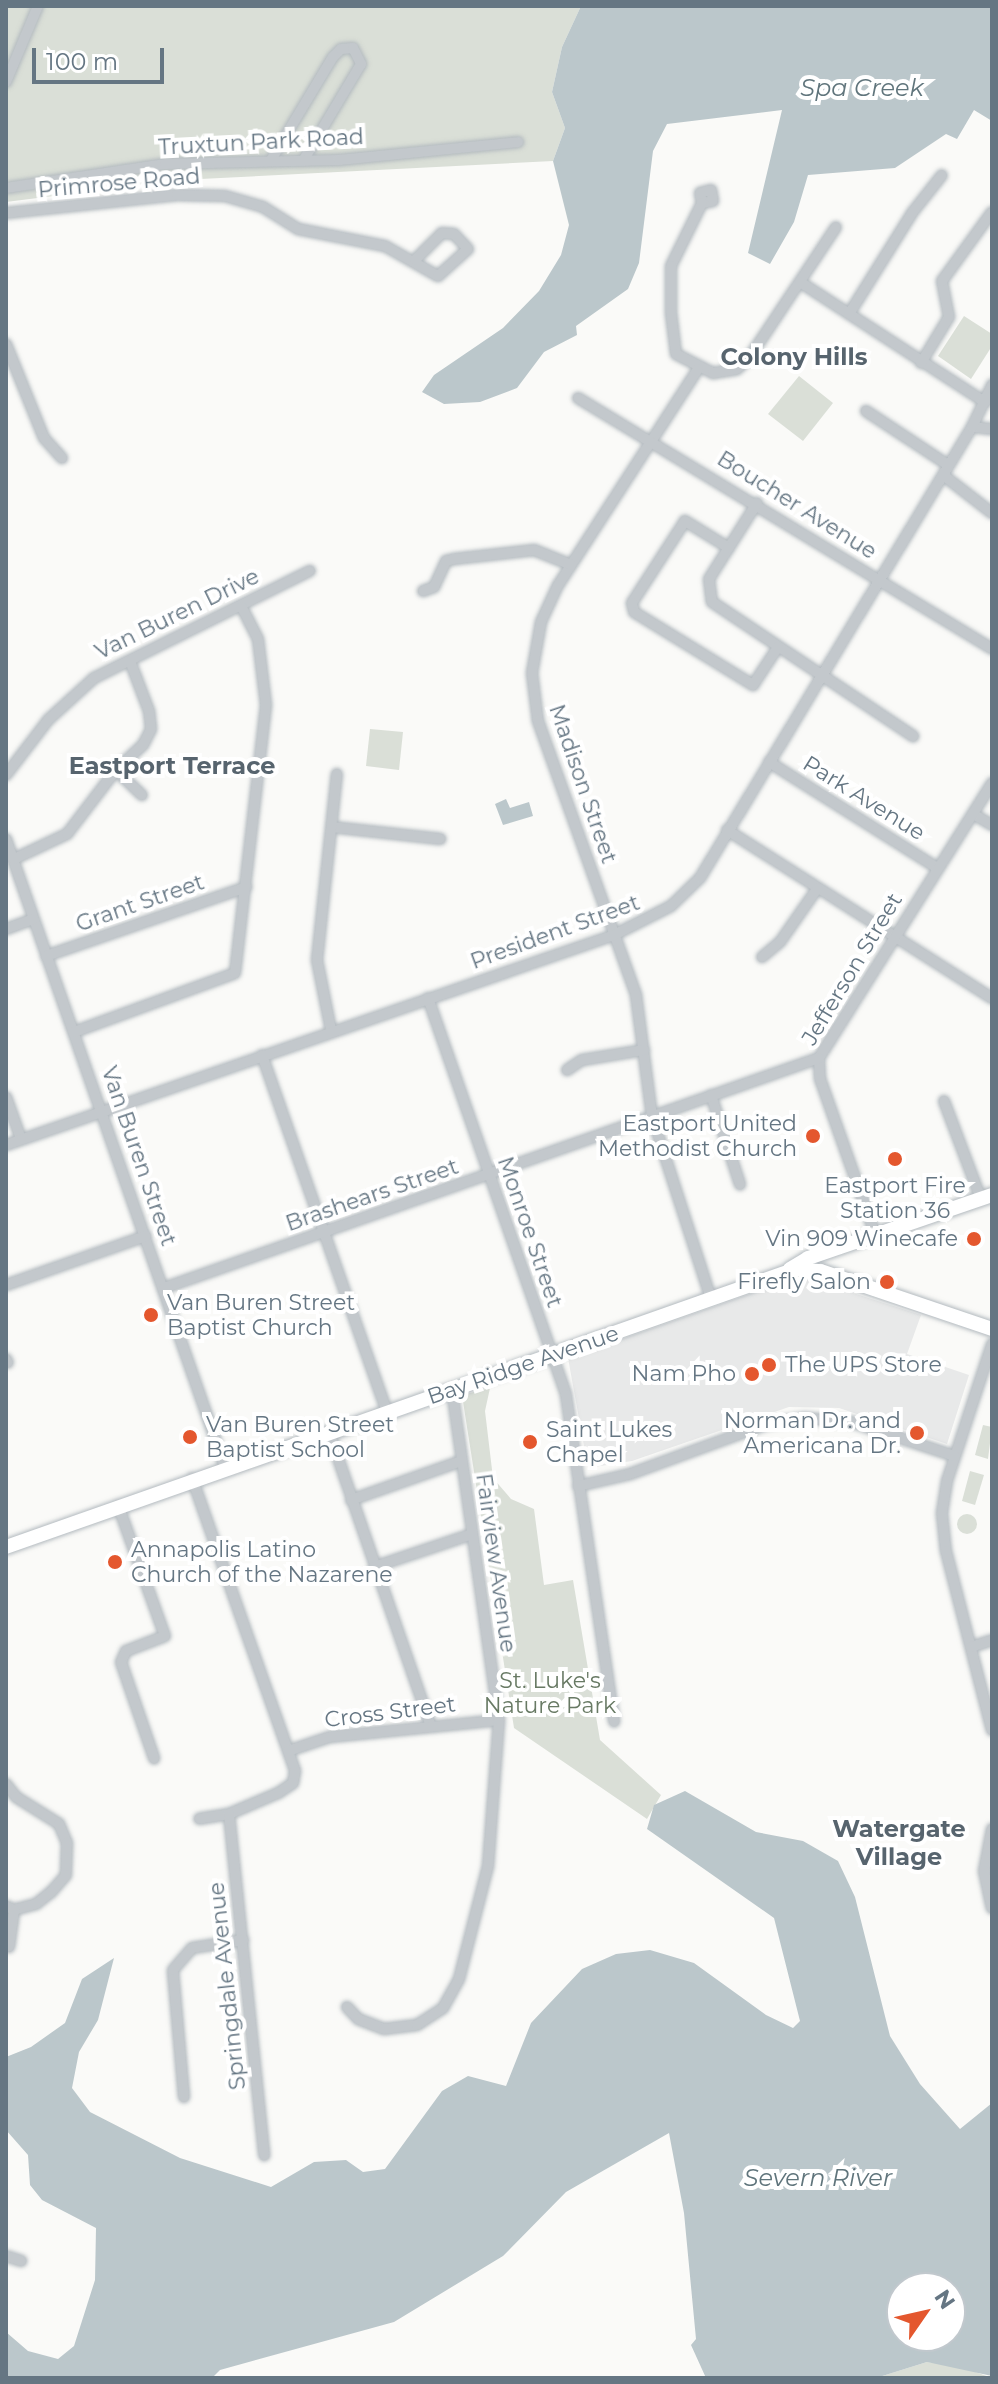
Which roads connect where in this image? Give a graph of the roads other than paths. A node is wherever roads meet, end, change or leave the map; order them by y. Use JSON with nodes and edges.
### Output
{"nodes":[{"id":1,"x":38,"y":6,"type":"edge"},
{"id":2,"x":6,"y":82,"type":"edge"},
{"id":3,"x":518,"y":142,"type":"dead end"},
{"id":4,"x":271,"y":160,"type":"junction"},
{"id":5,"x":303,"y":161,"type":"junction"},
{"id":6,"x":942,"y":175,"type":"dead end"},
{"id":7,"x":6,"y":188,"type":"edge"},
{"id":8,"x":702,"y":203,"type":"dead end"},
{"id":9,"x":992,"y":212,"type":"edge"},
{"id":10,"x":6,"y":213,"type":"edge"},
{"id":11,"x":836,"y":227,"type":"dead end"},
{"id":12,"x":415,"y":260,"type":"junction"},
{"id":13,"x":800,"y":282,"type":"junction"},
{"id":14,"x":849,"y":314,"type":"junction"},
{"id":15,"x":6,"y":344,"type":"edge"},
{"id":16,"x":921,"y":363,"type":"junction"},
{"id":17,"x":698,"y":369,"type":"junction"},
{"id":18,"x":992,"y":385,"type":"edge"},
{"id":19,"x":578,"y":398,"type":"dead end"},
{"id":20,"x":985,"y":402,"type":"junction"},
{"id":21,"x":866,"y":411,"type":"dead end"},
{"id":22,"x":972,"y":427,"type":"junction"},
{"id":23,"x":992,"y":429,"type":"edge"},
{"id":24,"x":649,"y":438,"type":"junction"},
{"id":25,"x":62,"y":458,"type":"dead end"},
{"id":26,"x":945,"y":470,"type":"junction"},
{"id":27,"x":757,"y":503,"type":"junction"},
{"id":28,"x":992,"y":513,"type":"edge"},
{"id":29,"x":729,"y":548,"type":"junction"},
{"id":30,"x":571,"y":565,"type":"junction"},
{"id":31,"x":310,"y":571,"type":"dead end"},
{"id":32,"x":879,"y":579,"type":"junction"},
{"id":33,"x":423,"y":591,"type":"dead end"},
{"id":34,"x":242,"y":607,"type":"junction"},
{"id":35,"x":778,"y":647,"type":"junction"},
{"id":36,"x":992,"y":649,"type":"edge"},
{"id":37,"x":130,"y":661,"type":"junction"},
{"id":38,"x":821,"y":674,"type":"junction"},
{"id":39,"x":913,"y":736,"type":"dead end"},
{"id":40,"x":769,"y":762,"type":"junction"},
{"id":41,"x":116,"y":770,"type":"junction"},
{"id":42,"x":337,"y":774,"type":"dead end"},
{"id":43,"x":6,"y":775,"type":"edge"},
{"id":44,"x":992,"y":783,"type":"edge"},
{"id":45,"x":142,"y":795,"type":"dead end"},
{"id":46,"x":973,"y":814,"type":"junction"},
{"id":47,"x":992,"y":825,"type":"edge"},
{"id":48,"x":332,"y":827,"type":"junction"},
{"id":49,"x":727,"y":830,"type":"junction"},
{"id":50,"x":6,"y":839,"type":"edge"},
{"id":51,"x":440,"y":839,"type":"dead end"},
{"id":52,"x":14,"y":859,"type":"junction"},
{"id":53,"x":937,"y":868,"type":"junction"},
{"id":54,"x":246,"y":887,"type":"junction"},
{"id":55,"x":817,"y":889,"type":"junction"},
{"id":56,"x":33,"y":919,"type":"junction"},
{"id":57,"x":6,"y":929,"type":"edge"},
{"id":58,"x":614,"y":935,"type":"junction"},
{"id":59,"x":894,"y":936,"type":"junction"},
{"id":60,"x":46,"y":956,"type":"junction"},
{"id":61,"x":762,"y":957,"type":"dead end"},
{"id":62,"x":428,"y":998,"type":"junction"},
{"id":63,"x":992,"y":998,"type":"edge"},
{"id":64,"x":331,"y":1030,"type":"junction"},
{"id":65,"x":74,"y":1032,"type":"junction"},
{"id":66,"x":644,"y":1050,"type":"junction"},
{"id":67,"x":262,"y":1055,"type":"junction"},
{"id":68,"x":819,"y":1058,"type":"junction"},
{"id":69,"x":567,"y":1070,"type":"dead end"},
{"id":70,"x":711,"y":1095,"type":"junction"},
{"id":71,"x":6,"y":1097,"type":"edge"},
{"id":72,"x":944,"y":1101,"type":"dead end"},
{"id":73,"x":101,"y":1111,"type":"junction"},
{"id":74,"x":652,"y":1116,"type":"junction"},
{"id":75,"x":21,"y":1139,"type":"junction"},
{"id":76,"x":6,"y":1145,"type":"edge"},
{"id":77,"x":489,"y":1175,"type":"junction"},
{"id":78,"x":740,"y":1184,"type":"dead end"},
{"id":79,"x":986,"y":1197,"type":"edge"},
{"id":80,"x":326,"y":1233,"type":"junction"},
{"id":81,"x":875,"y":1234,"type":"junction"},
{"id":82,"x":146,"y":1236,"type":"junction"},
{"id":83,"x":851,"y":1242,"type":"junction"},
{"id":84,"x":821,"y":1271,"type":"junction"},
{"id":85,"x":786,"y":1273,"type":"junction"},
{"id":86,"x":6,"y":1285,"type":"edge"},
{"id":87,"x":164,"y":1288,"type":"junction"},
{"id":88,"x":711,"y":1299,"type":"junction"},
{"id":89,"x":992,"y":1329,"type":"edge"},
{"id":90,"x":992,"y":1344,"type":"edge"},
{"id":91,"x":551,"y":1355,"type":"junction"},
{"id":92,"x":452,"y":1391,"type":"junction"},
{"id":93,"x":387,"y":1412,"type":"junction"},
{"id":94,"x":329,"y":1432,"type":"junction"},
{"id":95,"x":954,"y":1456,"type":"junction"},
{"id":96,"x":461,"y":1461,"type":"junction"},
{"id":97,"x":225,"y":1467,"type":"junction"},
{"id":98,"x":192,"y":1478,"type":"junction"},
{"id":99,"x":578,"y":1486,"type":"junction"},
{"id":100,"x":351,"y":1500,"type":"junction"},
{"id":101,"x":118,"y":1505,"type":"junction"},
{"id":102,"x":472,"y":1534,"type":"junction"},
{"id":103,"x":6,"y":1547,"type":"edge"},
{"id":104,"x":374,"y":1567,"type":"junction"},
{"id":105,"x":992,"y":1640,"type":"edge"},
{"id":106,"x":971,"y":1647,"type":"junction"},
{"id":107,"x":499,"y":1720,"type":"junction"},
{"id":108,"x":614,"y":1721,"type":"dead end"},
{"id":109,"x":431,"y":1727,"type":"junction"},
{"id":110,"x":992,"y":1730,"type":"edge"},
{"id":111,"x":288,"y":1751,"type":"junction"},
{"id":112,"x":154,"y":1758,"type":"dead end"},
{"id":113,"x":6,"y":1784,"type":"edge"},
{"id":114,"x":229,"y":1814,"type":"junction"},
{"id":115,"x":199,"y":1819,"type":"dead end"},
{"id":116,"x":992,"y":1829,"type":"edge"},
{"id":117,"x":10,"y":1908,"type":"edge"},
{"id":118,"x":992,"y":1908,"type":"edge"},
{"id":119,"x":243,"y":1940,"type":"junction"},
{"id":120,"x":9,"y":1947,"type":"dead end"},
{"id":121,"x":347,"y":2007,"type":"dead end"},
{"id":122,"x":184,"y":2097,"type":"dead end"},
{"id":123,"x":264,"y":2155,"type":"dead end"},
{"id":124,"x":6,"y":2256,"type":"edge"},
{"id":125,"x":21,"y":2261,"type":"dead end"}],
"edges":[{"from":1,"to":2,"type":"street"},
{"from":3,"to":5,"type":"street","name":"Truxtun Park Road"},
{"from":4,"to":5,"type":"street","name":"Truxtun Park Road"},
{"from":4,"to":5,"type":"street"},
{"from":4,"to":7,"type":"street","name":"Truxtun Park Road"},
{"from":6,"to":14,"type":"street"},
{"from":8,"to":17,"type":"street"},
{"from":9,"to":16,"type":"street"},
{"from":10,"to":12,"type":"street","name":"Primrose Road"},
{"from":11,"to":13,"type":"street"},
{"from":12,"to":12,"type":"street","name":"Primrose Road"},
{"from":13,"to":14,"type":"street"},
{"from":13,"to":17,"type":"street"},
{"from":14,"to":16,"type":"street"},
{"from":15,"to":25,"type":"street"},
{"from":16,"to":20,"type":"street"},
{"from":17,"to":24,"type":"street","name":"Madison Street"},
{"from":18,"to":20,"type":"street","name":"President Street"},
{"from":19,"to":24,"type":"street","name":"Boucher Avenue"},
{"from":20,"to":22,"type":"street","name":"President Street"},
{"from":21,"to":26,"type":"street"},
{"from":22,"to":23,"type":"street"},
{"from":22,"to":26,"type":"street","name":"President Street"},
{"from":24,"to":27,"type":"street","name":"Boucher Avenue"},
{"from":24,"to":30,"type":"street","name":"Madison Street"},
{"from":26,"to":28,"type":"street"},
{"from":26,"to":32,"type":"street","name":"President Street"},
{"from":27,"to":29,"type":"street"},
{"from":27,"to":32,"type":"street","name":"Boucher Avenue"},
{"from":29,"to":35,"type":"street"},
{"from":29,"to":35,"type":"street"},
{"from":30,"to":33,"type":"street"},
{"from":30,"to":58,"type":"street","name":"Madison Street"},
{"from":31,"to":34,"type":"street","name":"Van Buren Drive"},
{"from":32,"to":36,"type":"street","name":"Boucher Avenue"},
{"from":32,"to":38,"type":"street","name":"President Street"},
{"from":34,"to":37,"type":"street","name":"Van Buren Drive"},
{"from":34,"to":54,"type":"street"},
{"from":35,"to":38,"type":"street"},
{"from":37,"to":41,"type":"street"},
{"from":37,"to":43,"type":"street","name":"Van Buren Drive"},
{"from":38,"to":39,"type":"street"},
{"from":38,"to":40,"type":"street","name":"President Street"},
{"from":40,"to":49,"type":"street","name":"President Street"},
{"from":40,"to":53,"type":"street","name":"Park Avenue"},
{"from":41,"to":45,"type":"street"},
{"from":41,"to":52,"type":"street"},
{"from":42,"to":48,"type":"street"},
{"from":44,"to":46,"type":"street","name":"Jefferson Street"},
{"from":46,"to":47,"type":"street"},
{"from":46,"to":53,"type":"street","name":"Jefferson Street"},
{"from":48,"to":51,"type":"street"},
{"from":48,"to":64,"type":"street"},
{"from":49,"to":55,"type":"street"},
{"from":49,"to":58,"type":"street","name":"President Street"},
{"from":50,"to":52,"type":"street"},
{"from":52,"to":56,"type":"street","name":"Van Buren Street"},
{"from":53,"to":59,"type":"street","name":"Jefferson Street"},
{"from":54,"to":60,"type":"street","name":"Grant Street"},
{"from":54,"to":65,"type":"street"},
{"from":55,"to":59,"type":"street"},
{"from":55,"to":61,"type":"street"},
{"from":56,"to":57,"type":"street"},
{"from":56,"to":60,"type":"street","name":"Van Buren Street"},
{"from":58,"to":62,"type":"street","name":"President Street"},
{"from":58,"to":66,"type":"street","name":"Madison Street"},
{"from":59,"to":63,"type":"street"},
{"from":59,"to":68,"type":"street","name":"Jefferson Street"},
{"from":60,"to":65,"type":"street","name":"Van Buren Street"},
{"from":62,"to":64,"type":"street","name":"President Street"},
{"from":62,"to":77,"type":"street","name":"Monroe Street"},
{"from":64,"to":67,"type":"street","name":"President Street"},
{"from":65,"to":73,"type":"street","name":"Van Buren Street"},
{"from":66,"to":69,"type":"street"},
{"from":66,"to":74,"type":"street","name":"Madison Street"},
{"from":67,"to":73,"type":"street","name":"President Street"},
{"from":67,"to":80,"type":"street"},
{"from":68,"to":70,"type":"street","name":"Brashears Street"},
{"from":68,"to":81,"type":"street","name":"Jefferson Street"},
{"from":70,"to":74,"type":"street","name":"Brashears Street"},
{"from":70,"to":78,"type":"street"},
{"from":71,"to":75,"type":"street"},
{"from":72,"to":79,"type":"street"},
{"from":73,"to":75,"type":"street","name":"President Street"},
{"from":73,"to":82,"type":"street","name":"Van Buren Street"},
{"from":74,"to":77,"type":"street","name":"Brashears Street"},
{"from":74,"to":88,"type":"street","name":"Madison Street"},
{"from":75,"to":76,"type":"street","name":"President Street"},
{"from":77,"to":80,"type":"street","name":"Brashears Street"},
{"from":77,"to":91,"type":"street","name":"Monroe Street"},
{"from":79,"to":81,"type":"main road","name":"Bay Ridge Avenue"},
{"from":80,"to":87,"type":"street","name":"Brashears Street"},
{"from":80,"to":93,"type":"street"},
{"from":81,"to":83,"type":"main road","name":"Bay Ridge Avenue"},
{"from":82,"to":86,"type":"street"},
{"from":82,"to":87,"type":"street","name":"Van Buren Street"},
{"from":83,"to":84,"type":"main road"},
{"from":83,"to":85,"type":"main road","name":"Bay Ridge Avenue"},
{"from":84,"to":85,"type":"main road"},
{"from":84,"to":89,"type":"main road"},
{"from":85,"to":88,"type":"main road","name":"Bay Ridge Avenue"},
{"from":87,"to":97,"type":"street","name":"Van Buren Street"},
{"from":88,"to":91,"type":"main road","name":"Bay Ridge Avenue"},
{"from":90,"to":95,"type":"street"},
{"from":91,"to":92,"type":"main road","name":"Bay Ridge Avenue"},
{"from":91,"to":99,"type":"street","name":"Monroe Street"},
{"from":92,"to":93,"type":"main road","name":"Bay Ridge Avenue"},
{"from":92,"to":96,"type":"street","name":"Fairview Avenue"},
{"from":93,"to":94,"type":"main road","name":"Bay Ridge Avenue"},
{"from":94,"to":97,"type":"main road","name":"Bay Ridge Avenue"},
{"from":94,"to":100,"type":"street"},
{"from":95,"to":99,"type":"street"},
{"from":95,"to":106,"type":"street"},
{"from":96,"to":100,"type":"street"},
{"from":96,"to":102,"type":"street","name":"Fairview Avenue"},
{"from":97,"to":98,"type":"main road","name":"Bay Ridge Avenue"},
{"from":98,"to":101,"type":"main road","name":"Bay Ridge Avenue"},
{"from":98,"to":111,"type":"street"},
{"from":99,"to":108,"type":"street","name":"Monroe Street"},
{"from":100,"to":104,"type":"street"},
{"from":101,"to":103,"type":"main road","name":"Bay Ridge Avenue"},
{"from":101,"to":112,"type":"street"},
{"from":102,"to":104,"type":"street"},
{"from":102,"to":107,"type":"street","name":"Fairview Avenue"},
{"from":104,"to":109,"type":"street"},
{"from":105,"to":106,"type":"street"},
{"from":106,"to":110,"type":"street"},
{"from":107,"to":109,"type":"street","name":"Cross Street"},
{"from":107,"to":121,"type":"street","name":"Fairview Avenue"},
{"from":109,"to":111,"type":"street","name":"Cross Street"},
{"from":111,"to":114,"type":"street"},
{"from":113,"to":117,"type":"street"},
{"from":114,"to":115,"type":"street"},
{"from":114,"to":119,"type":"street","name":"Springdale Avenue"},
{"from":116,"to":118,"type":"street"},
{"from":117,"to":120,"type":"street"},
{"from":119,"to":122,"type":"street"},
{"from":119,"to":123,"type":"street","name":"Springdale Avenue"},
{"from":124,"to":125,"type":"street"}]}
